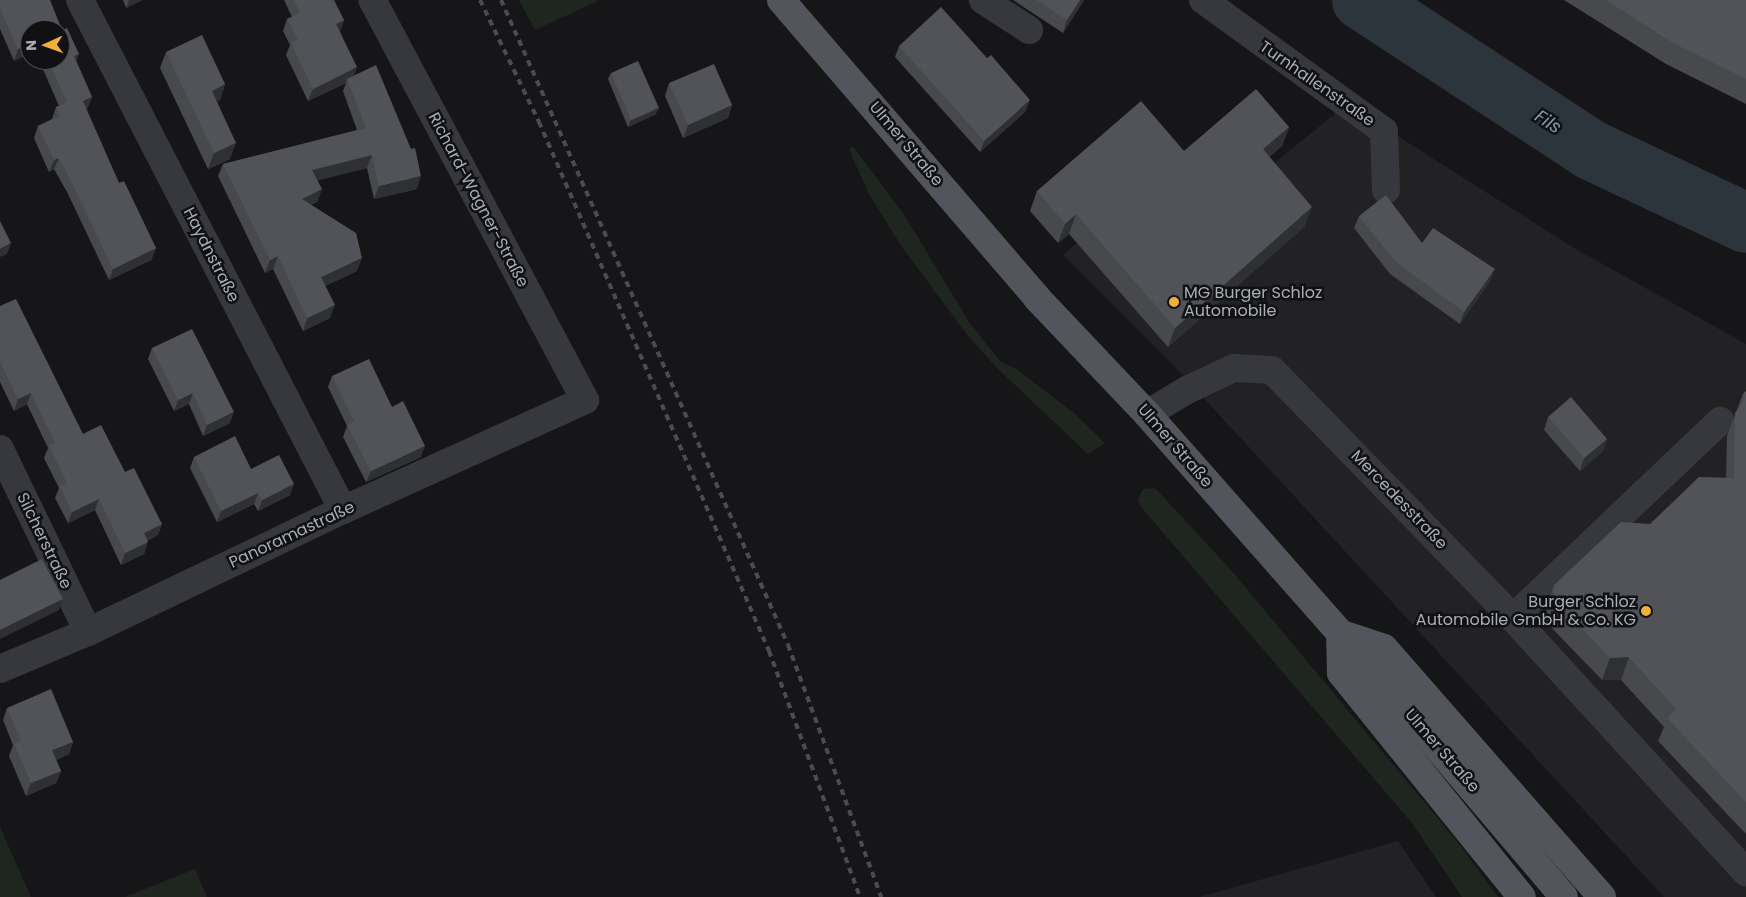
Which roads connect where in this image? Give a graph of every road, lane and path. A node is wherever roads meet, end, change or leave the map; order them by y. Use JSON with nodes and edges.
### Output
{"nodes":[{"id":1,"x":80,"y":0,"type":"edge"},
{"id":2,"x":372,"y":0,"type":"edge"},
{"id":3,"x":781,"y":0,"type":"edge"},
{"id":4,"x":983,"y":0,"type":"edge"},
{"id":5,"x":1203,"y":0,"type":"edge"},
{"id":6,"x":1029,"y":30,"type":"dead end"},
{"id":7,"x":1386,"y":190,"type":"dead end"},
{"id":8,"x":585,"y":400,"type":"joint"},
{"id":9,"x":1148,"y":414,"type":"junction"},
{"id":10,"x":1720,"y":421,"type":"dead end"},
{"id":11,"x":0,"y":449,"type":"edge"},
{"id":12,"x":343,"y":510,"type":"junction"},
{"id":13,"x":1513,"y":618,"type":"junction"},
{"id":14,"x":88,"y":632,"type":"junction"},
{"id":15,"x":1340,"y":633,"type":"junction"},
{"id":16,"x":0,"y":669,"type":"edge"},
{"id":17,"x":1746,"y":872,"type":"edge"},
{"id":18,"x":1522,"y":897,"type":"edge"},
{"id":19,"x":1564,"y":897,"type":"edge"},
{"id":20,"x":1602,"y":897,"type":"edge"}],
"edges":[{"from":1,"to":12,"type":"street","name":"Haydnstraße"},
{"from":2,"to":8,"type":"street","name":"Richard-Wagner-Straße"},
{"from":3,"to":9,"type":"main road","name":"Ulmer Straße"},
{"from":4,"to":6,"type":"street"},
{"from":5,"to":7,"type":"street","name":"Turnhallenstraße"},
{"from":8,"to":12,"type":"street","name":"Panoramastraße"},
{"from":9,"to":13,"type":"street","name":"Mercedesstraße"},
{"from":9,"to":15,"type":"main road","name":"Ulmer Straße"},
{"from":10,"to":13,"type":"street"},
{"from":11,"to":14,"type":"street","name":"Silcherstraße"},
{"from":12,"to":14,"type":"street","name":"Panoramastraße"},
{"from":13,"to":17,"type":"street","name":"Mercedesstraße"},
{"from":14,"to":16,"type":"street","name":"Panoramastraße"},
{"from":15,"to":18,"type":"main road"},
{"from":15,"to":19,"type":"main road","name":"Ulmer Straße"},
{"from":15,"to":20,"type":"main road"}]}
